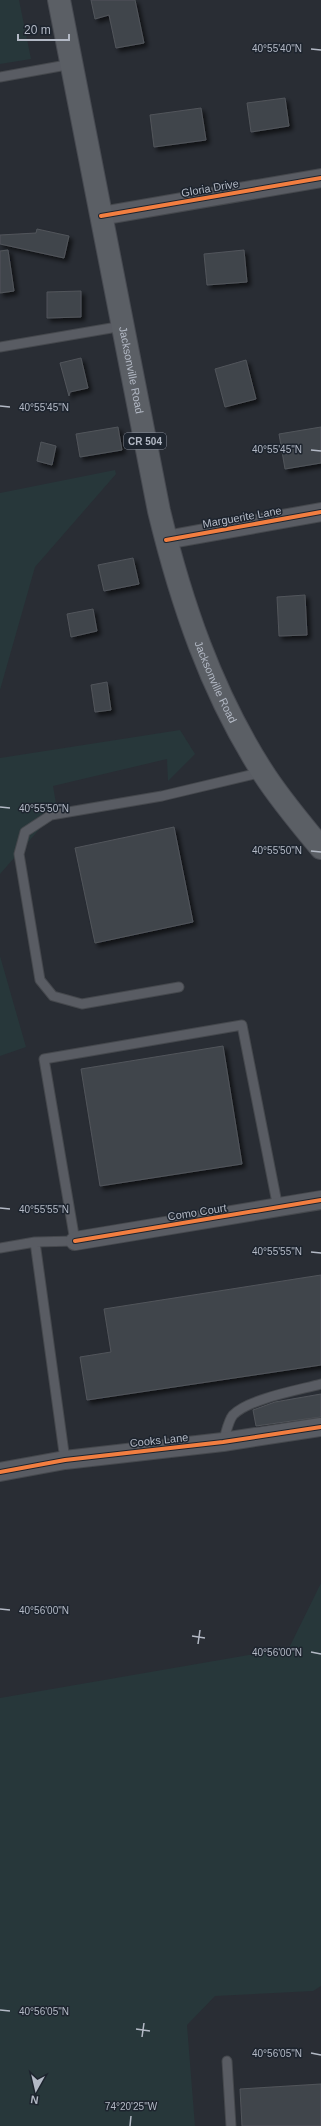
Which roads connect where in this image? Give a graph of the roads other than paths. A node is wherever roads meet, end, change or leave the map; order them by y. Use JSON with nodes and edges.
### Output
{"nodes":[{"id":1,"x":59,"y":0,"type":"edge"},
{"id":2,"x":72,"y":64,"type":"junction"},
{"id":3,"x":0,"y":77,"type":"edge"},
{"id":4,"x":321,"y":178,"type":"edge"},
{"id":5,"x":101,"y":216,"type":"junction"},
{"id":6,"x":123,"y":326,"type":"junction"},
{"id":7,"x":0,"y":347,"type":"edge"},
{"id":8,"x":321,"y":512,"type":"edge"},
{"id":9,"x":166,"y":540,"type":"junction"},
{"id":10,"x":263,"y":772,"type":"junction"},
{"id":11,"x":321,"y":848,"type":"edge"},
{"id":12,"x":179,"y":987,"type":"dead end"},
{"id":13,"x":321,"y":1200,"type":"edge"},
{"id":14,"x":278,"y":1208,"type":"junction"},
{"id":15,"x":75,"y":1241,"type":"junction"},
{"id":16,"x":35,"y":1242,"type":"junction"},
{"id":17,"x":0,"y":1248,"type":"edge"},
{"id":18,"x":321,"y":1384,"type":"edge"},
{"id":19,"x":321,"y":1427,"type":"edge"},
{"id":20,"x":223,"y":1442,"type":"junction"},
{"id":21,"x":65,"y":1460,"type":"junction"},
{"id":22,"x":0,"y":1472,"type":"edge"},
{"id":23,"x":227,"y":2060,"type":"dead end"},
{"id":24,"x":231,"y":2126,"type":"edge"}],
"edges":[{"from":1,"to":2,"type":"main road","name":"Jacksonville Road","number":"CR 504"},
{"from":2,"to":3,"type":"lane"},
{"from":2,"to":5,"type":"main road","name":"Jacksonville Road","number":"CR 504"},
{"from":4,"to":5,"type":"street","name":"Gloria Drive"},
{"from":5,"to":6,"type":"main road","name":"Jacksonville Road","number":"CR 504"},
{"from":6,"to":7,"type":"lane"},
{"from":6,"to":9,"type":"main road","name":"Jacksonville Road","number":"CR 504"},
{"from":8,"to":9,"type":"street","name":"Marguerite Lane"},
{"from":9,"to":10,"type":"main road","name":"Jacksonville Road","number":"CR 504"},
{"from":10,"to":11,"type":"main road","name":"Jacksonville Road","number":"CR 504"},
{"from":10,"to":12,"type":"lane"},
{"from":13,"to":14,"type":"street","name":"Como Court"},
{"from":14,"to":15,"type":"street","name":"Como Court"},
{"from":14,"to":15,"type":"lane"},
{"from":15,"to":16,"type":"lane"},
{"from":16,"to":17,"type":"lane"},
{"from":16,"to":21,"type":"lane"},
{"from":18,"to":20,"type":"lane"},
{"from":19,"to":20,"type":"street","name":"Cooks Lane"},
{"from":20,"to":21,"type":"street","name":"Cooks Lane"},
{"from":21,"to":22,"type":"street","name":"Cooks Lane"},
{"from":23,"to":24,"type":"lane"}]}
